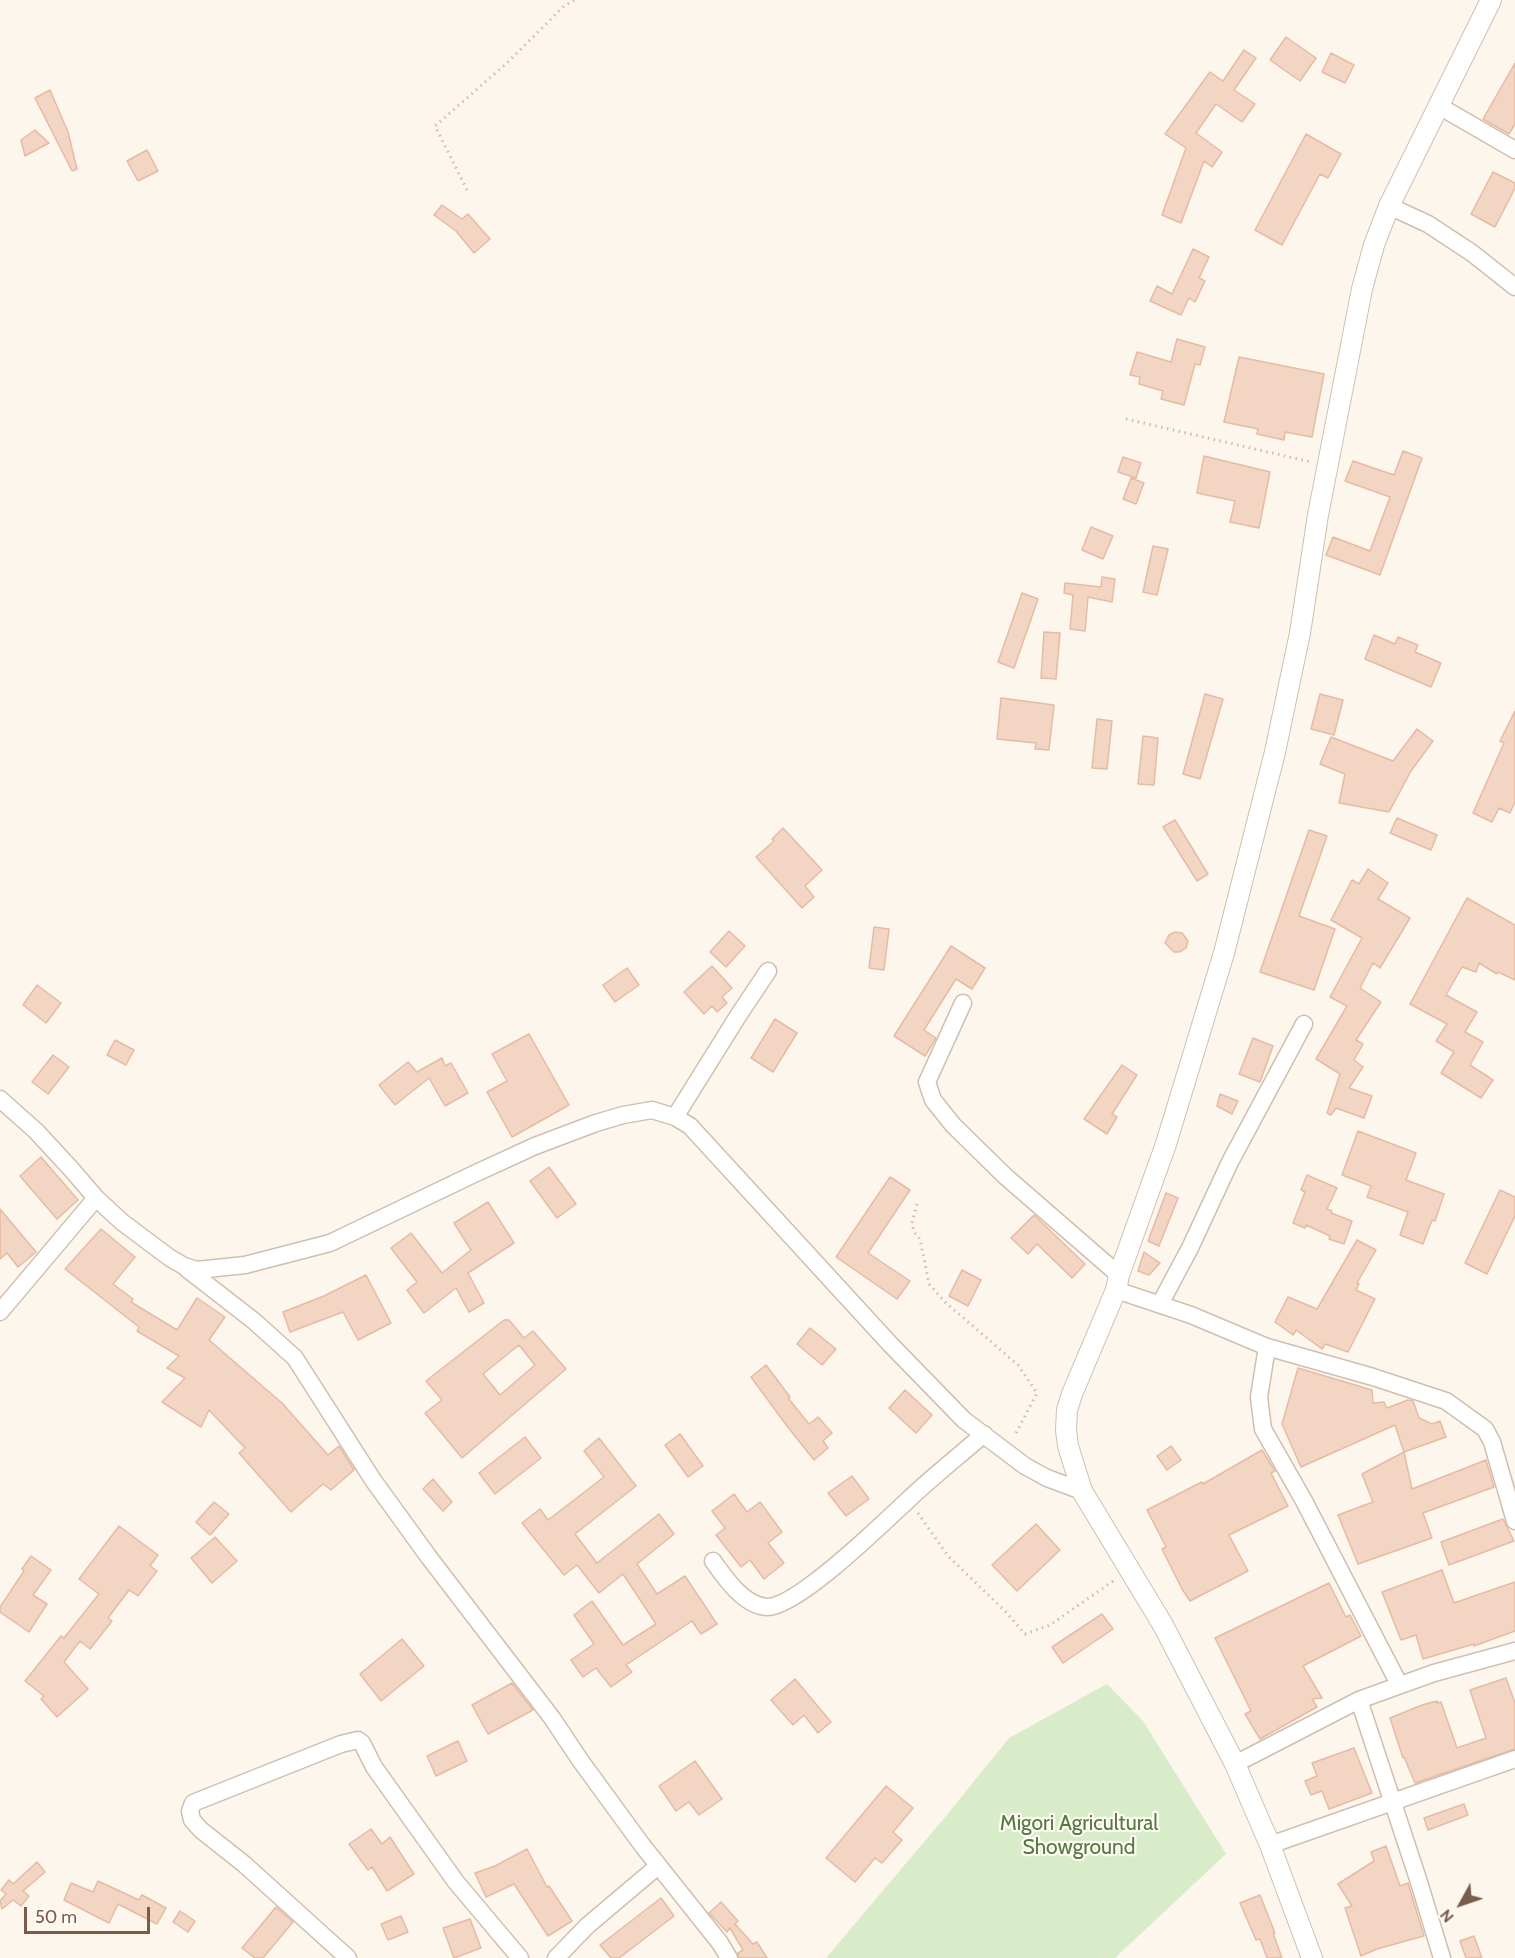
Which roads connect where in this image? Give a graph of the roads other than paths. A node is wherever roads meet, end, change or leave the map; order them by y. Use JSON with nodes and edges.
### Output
{"nodes":[{"id":1,"x":1491,"y":0,"type":"edge"},
{"id":2,"x":1440,"y":106,"type":"junction"},
{"id":3,"x":1515,"y":150,"type":"edge"},
{"id":4,"x":1389,"y":206,"type":"junction"},
{"id":5,"x":1515,"y":287,"type":"edge"},
{"id":6,"x":768,"y":971,"type":"dead end"},
{"id":7,"x":963,"y":1003,"type":"dead end"},
{"id":8,"x":1304,"y":1024,"type":"dead end"},
{"id":9,"x":0,"y":1099,"type":"edge"},
{"id":10,"x":675,"y":1117,"type":"junction"},
{"id":11,"x":96,"y":1198,"type":"junction"},
{"id":12,"x":184,"y":1266,"type":"junction"},
{"id":13,"x":1117,"y":1283,"type":"junction"},
{"id":14,"x":1160,"y":1304,"type":"junction"},
{"id":15,"x":0,"y":1312,"type":"edge"},
{"id":16,"x":1267,"y":1347,"type":"junction"},
{"id":17,"x":984,"y":1434,"type":"junction"},
{"id":18,"x":1082,"y":1491,"type":"junction"},
{"id":19,"x":1515,"y":1521,"type":"edge"},
{"id":20,"x":713,"y":1561,"type":"dead end"},
{"id":21,"x":1515,"y":1651,"type":"edge"},
{"id":22,"x":1400,"y":1684,"type":"junction"},
{"id":23,"x":1359,"y":1700,"type":"junction"},
{"id":24,"x":1515,"y":1759,"type":"edge"},
{"id":25,"x":1235,"y":1764,"type":"junction"},
{"id":26,"x":1392,"y":1803,"type":"junction"},
{"id":27,"x":1270,"y":1845,"type":"junction"},
{"id":28,"x":658,"y":1866,"type":"junction"},
{"id":29,"x":348,"y":1958,"type":"edge"},
{"id":30,"x":520,"y":1958,"type":"edge"},
{"id":31,"x":556,"y":1958,"type":"edge"},
{"id":32,"x":729,"y":1958,"type":"edge"},
{"id":33,"x":1312,"y":1958,"type":"edge"},
{"id":34,"x":1442,"y":1958,"type":"edge"}],
"edges":[{"from":1,"to":2,"type":"street"},
{"from":2,"to":3,"type":"street"},
{"from":2,"to":4,"type":"street"},
{"from":4,"to":5,"type":"street"},
{"from":4,"to":13,"type":"street"},
{"from":6,"to":10,"type":"street"},
{"from":7,"to":13,"type":"street"},
{"from":8,"to":14,"type":"street"},
{"from":9,"to":11,"type":"street"},
{"from":10,"to":12,"type":"street"},
{"from":10,"to":17,"type":"street"},
{"from":11,"to":12,"type":"street"},
{"from":11,"to":15,"type":"street"},
{"from":12,"to":28,"type":"street"},
{"from":13,"to":14,"type":"street"},
{"from":13,"to":18,"type":"street"},
{"from":14,"to":16,"type":"street"},
{"from":16,"to":19,"type":"street"},
{"from":16,"to":22,"type":"street"},
{"from":17,"to":18,"type":"street"},
{"from":17,"to":20,"type":"street"},
{"from":18,"to":25,"type":"street"},
{"from":21,"to":22,"type":"street"},
{"from":22,"to":23,"type":"street"},
{"from":23,"to":25,"type":"street"},
{"from":23,"to":26,"type":"street"},
{"from":24,"to":26,"type":"street"},
{"from":25,"to":27,"type":"street"},
{"from":26,"to":27,"type":"street"},
{"from":26,"to":34,"type":"street"},
{"from":27,"to":33,"type":"street"},
{"from":28,"to":31,"type":"street"},
{"from":28,"to":32,"type":"street"},
{"from":29,"to":30,"type":"street"}]}
